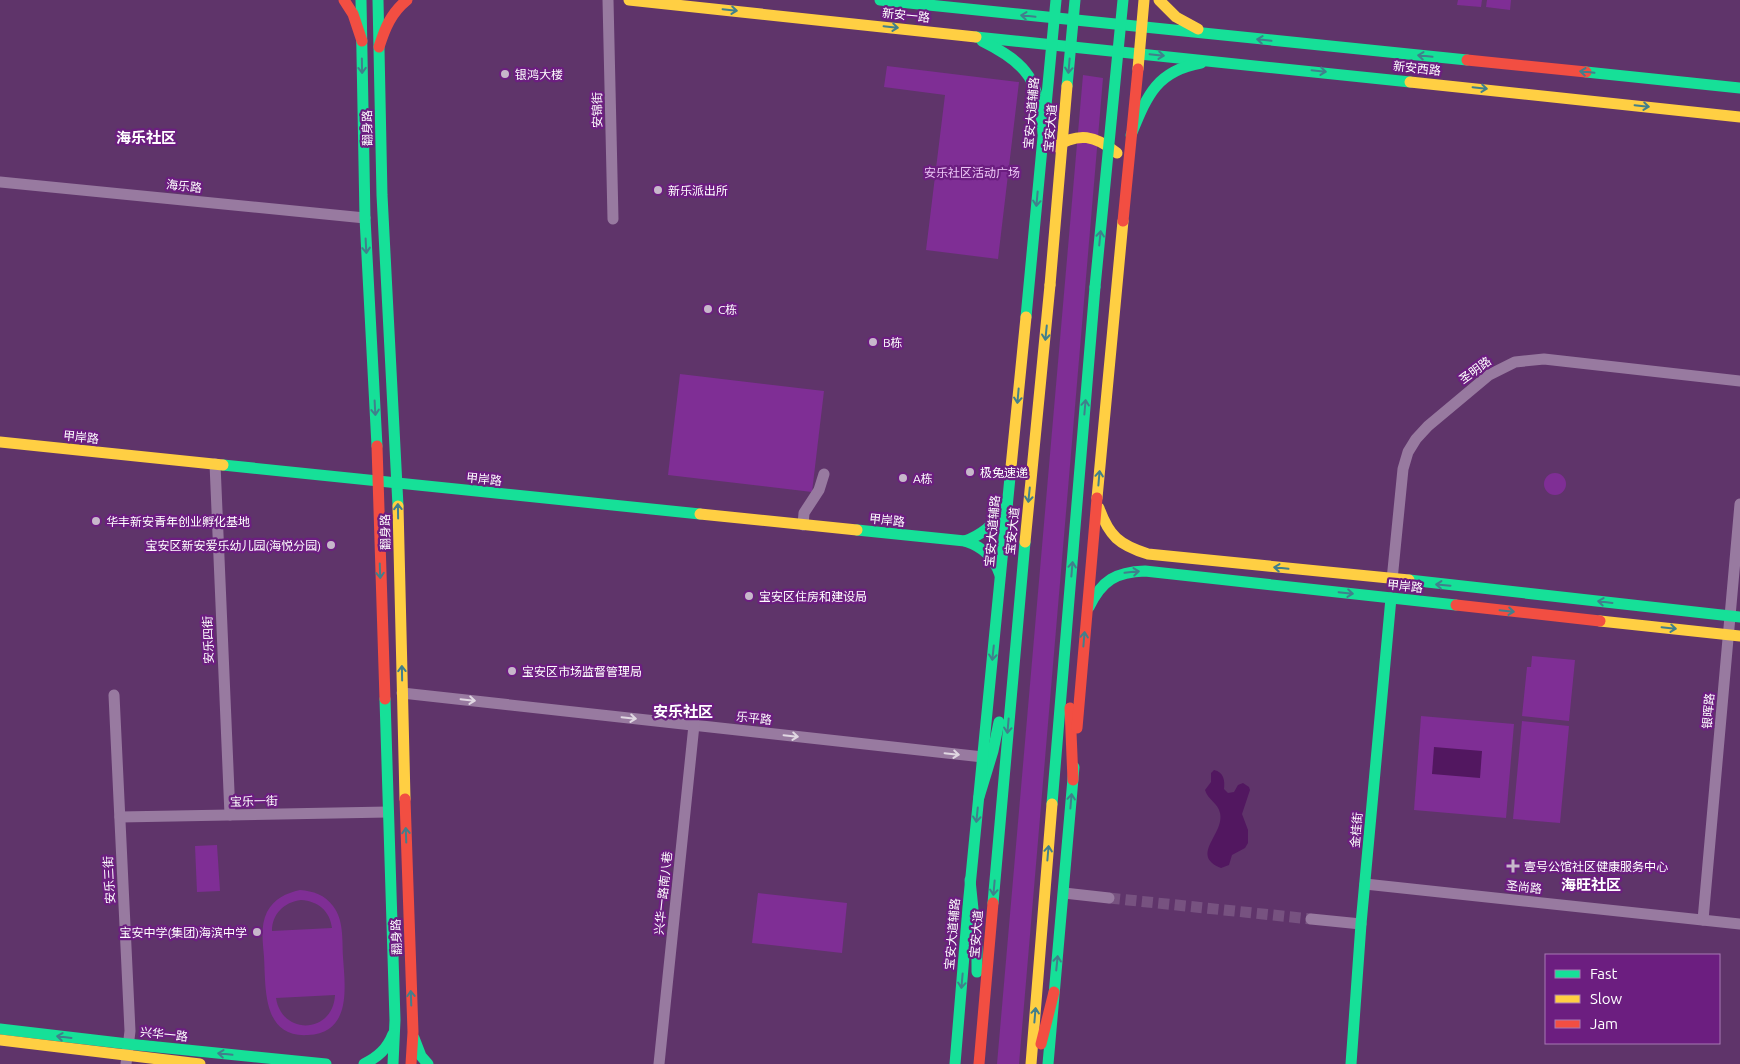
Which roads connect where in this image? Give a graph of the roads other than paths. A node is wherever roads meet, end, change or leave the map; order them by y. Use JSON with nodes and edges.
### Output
{"nodes":[{"id":1,"x":344,"y":0,"type":"edge"},
{"id":2,"x":361,"y":0,"type":"edge"},
{"id":3,"x":378,"y":0,"type":"edge"},
{"id":4,"x":407,"y":0,"type":"edge"},
{"id":5,"x":608,"y":0,"type":"edge"},
{"id":6,"x":629,"y":0,"type":"edge"},
{"id":7,"x":880,"y":0,"type":"edge"},
{"id":8,"x":1003,"y":0,"type":"edge"},
{"id":9,"x":1056,"y":0,"type":"edge"},
{"id":10,"x":1075,"y":0,"type":"edge"},
{"id":11,"x":1123,"y":0,"type":"edge"},
{"id":12,"x":1144,"y":0,"type":"edge"},
{"id":13,"x":1159,"y":0,"type":"edge"},
{"id":14,"x":976,"y":10,"type":"junction"},
{"id":15,"x":1054,"y":18,"type":"junction"},
{"id":16,"x":1094,"y":23,"type":"joint"},
{"id":17,"x":1142,"y":27,"type":"junction"},
{"id":18,"x":968,"y":35,"type":"junction"},
{"id":19,"x":1222,"y":36,"type":"junction"},
{"id":20,"x":362,"y":41,"type":"junction"},
{"id":21,"x":1051,"y":44,"type":"junction"},
{"id":22,"x":379,"y":47,"type":"junction"},
{"id":23,"x":1091,"y":48,"type":"joint"},
{"id":24,"x":1139,"y":53,"type":"junction"},
{"id":25,"x":1223,"y":61,"type":"junction"},
{"id":26,"x":1740,"y":88,"type":"edge"},
{"id":27,"x":1740,"y":117,"type":"edge"},
{"id":28,"x":1043,"y":134,"type":"junction"},
{"id":29,"x":1131,"y":135,"type":"junction"},
{"id":30,"x":1040,"y":166,"type":"junction"},
{"id":31,"x":1128,"y":169,"type":"junction"},
{"id":32,"x":0,"y":182,"type":"edge"},
{"id":33,"x":365,"y":218,"type":"junction"},
{"id":34,"x":613,"y":219,"type":"dead end"},
{"id":35,"x":1740,"y":381,"type":"edge"},
{"id":36,"x":0,"y":442,"type":"edge"},
{"id":37,"x":215,"y":464,"type":"junction"},
{"id":38,"x":824,"y":474,"type":"dead end"},
{"id":39,"x":378,"y":481,"type":"junction"},
{"id":40,"x":397,"y":483,"type":"junction"},
{"id":41,"x":1097,"y":502,"type":"junction"},
{"id":42,"x":1008,"y":504,"type":"junction"},
{"id":43,"x":1740,"y":504,"type":"edge"},
{"id":44,"x":802,"y":525,"type":"junction"},
{"id":45,"x":965,"y":541,"type":"junction"},
{"id":46,"x":1312,"y":572,"type":"junction"},
{"id":47,"x":1001,"y":577,"type":"junction"},
{"id":48,"x":1392,"y":580,"type":"junction"},
{"id":49,"x":1312,"y":589,"type":"junction"},
{"id":50,"x":1391,"y":598,"type":"junction"},
{"id":51,"x":1087,"y":613,"type":"junction"},
{"id":52,"x":1735,"y":616,"type":"edge"},
{"id":53,"x":1018,"y":621,"type":"junction"},
{"id":54,"x":1068,"y":625,"type":"junction"},
{"id":55,"x":1734,"y":635,"type":"edge"},
{"id":56,"x":402,"y":693,"type":"junction"},
{"id":57,"x":114,"y":695,"type":"dead end"},
{"id":58,"x":694,"y":725,"type":"junction"},
{"id":59,"x":983,"y":757,"type":"junction"},
{"id":60,"x":1073,"y":780,"type":"junction"},
{"id":61,"x":979,"y":797,"type":"junction"},
{"id":62,"x":388,"y":812,"type":"junction"},
{"id":63,"x":230,"y":815,"type":"junction"},
{"id":64,"x":120,"y":817,"type":"junction"},
{"id":65,"x":970,"y":880,"type":"junction"},
{"id":66,"x":1365,"y":884,"type":"junction"},
{"id":67,"x":1064,"y":893,"type":"junction"},
{"id":68,"x":1109,"y":898,"type":"tunnel mouth"},
{"id":69,"x":1311,"y":919,"type":"tunnel mouth"},
{"id":70,"x":1703,"y":920,"type":"junction"},
{"id":71,"x":1361,"y":924,"type":"junction"},
{"id":72,"x":1740,"y":924,"type":"edge"},
{"id":73,"x":1054,"y":992,"type":"junction"},
{"id":74,"x":412,"y":1018,"type":"junction"},
{"id":75,"x":395,"y":1020,"type":"junction"},
{"id":76,"x":0,"y":1029,"type":"edge"},
{"id":77,"x":0,"y":1040,"type":"edge"},
{"id":78,"x":128,"y":1044,"type":"junction"},
{"id":79,"x":126,"y":1060,"type":"edge"},
{"id":80,"x":200,"y":1064,"type":"edge"},
{"id":81,"x":326,"y":1064,"type":"edge"},
{"id":82,"x":364,"y":1064,"type":"edge"},
{"id":83,"x":393,"y":1064,"type":"edge"},
{"id":84,"x":411,"y":1064,"type":"edge"},
{"id":85,"x":428,"y":1064,"type":"edge"},
{"id":86,"x":659,"y":1064,"type":"edge"},
{"id":87,"x":955,"y":1064,"type":"edge"},
{"id":88,"x":978,"y":1064,"type":"edge"},
{"id":89,"x":1031,"y":1064,"type":"edge"},
{"id":90,"x":1037,"y":1064,"type":"edge"},
{"id":91,"x":1048,"y":1064,"type":"edge"},
{"id":92,"x":1351,"y":1064,"type":"edge"}],
"edges":[{"from":1,"to":20,"type":"main road"},
{"from":2,"to":20,"type":"main road","name":"翻身路"},
{"from":3,"to":22,"type":"main road","name":"翻身路"},
{"from":4,"to":22,"type":"main road"},
{"from":5,"to":34,"type":"street","name":"安锦街"},
{"from":6,"to":18,"type":"main road","name":"新安一路","one_way":true},
{"from":7,"to":14,"type":"main road","name":"新安一路"},
{"from":8,"to":14,"type":"main road"},
{"from":9,"to":15,"type":"main road","name":"宝安大道辅路"},
{"from":10,"to":53,"type":"main road","name":"宝安大道","one_way":true,"bridge":true},
{"from":54,"to":11,"type":"main road","one_way":true,"bridge":true},
{"from":12,"to":17,"type":"main road"},
{"from":13,"to":19,"type":"main road"},
{"from":15,"to":14,"type":"main road","name":"新安一路","one_way":true},
{"from":15,"to":16,"type":"main road","name":"新安一路"},
{"from":15,"to":21,"type":"main road","name":"宝安大道辅路"},
{"from":16,"to":17,"type":"main road","name":"新安西路"},
{"from":17,"to":19,"type":"main road","name":"新安西路"},
{"from":17,"to":24,"type":"main road"},
{"from":18,"to":21,"type":"main road","name":"新安一路"},
{"from":18,"to":28,"type":"main road"},
{"from":26,"to":19,"type":"main road","name":"新安西路","one_way":true},
{"from":20,"to":33,"type":"main road","name":"翻身路","one_way":true},
{"from":21,"to":23,"type":"main road","name":"新安一路"},
{"from":21,"to":28,"type":"main road","name":"宝安大道辅路"},
{"from":22,"to":40,"type":"main road","name":"翻身路"},
{"from":23,"to":24,"type":"main road","name":"新安西路"},
{"from":24,"to":25,"type":"main road","name":"新安西路","one_way":true},
{"from":24,"to":29,"type":"main road"},
{"from":25,"to":27,"type":"main road","name":"新安西路","one_way":true},
{"from":25,"to":29,"type":"main road"},
{"from":28,"to":30,"type":"main road","name":"宝安大道辅路"},
{"from":29,"to":31,"type":"main road"},
{"from":30,"to":31,"type":"main road"},
{"from":30,"to":42,"type":"main road","name":"宝安大道辅路","one_way":true},
{"from":41,"to":31,"type":"main road","one_way":true},
{"from":32,"to":33,"type":"street","name":"海乐路"},
{"from":33,"to":39,"type":"main road","name":"翻身路","one_way":true},
{"from":35,"to":48,"type":"street","name":"圣明路"},
{"from":36,"to":37,"type":"main road","name":"甲岸路"},
{"from":37,"to":39,"type":"main road","name":"甲岸路"},
{"from":37,"to":63,"type":"street","name":"安乐四街"},
{"from":38,"to":44,"type":"street"},
{"from":39,"to":40,"type":"main road","name":"甲岸路"},
{"from":39,"to":62,"type":"main road","name":"翻身路","one_way":true},
{"from":40,"to":44,"type":"main road","name":"甲岸路"},
{"from":56,"to":40,"type":"main road","name":"翻身路","one_way":true},
{"from":46,"to":41,"type":"main road","name":"甲岸路","one_way":true},
{"from":41,"to":51,"type":"main road"},
{"from":42,"to":45,"type":"main road"},
{"from":42,"to":47,"type":"main road","name":"宝安大道辅路"},
{"from":43,"to":52,"type":"street","name":"银晖路"},
{"from":44,"to":45,"type":"main road","name":"甲岸路"},
{"from":45,"to":47,"type":"main road"},
{"from":46,"to":48,"type":"main road","name":"甲岸路"},
{"from":46,"to":49,"type":"main road"},
{"from":47,"to":59,"type":"main road","name":"宝安大道辅路","one_way":true},
{"from":52,"to":48,"type":"main road","name":"甲岸路","one_way":true},
{"from":49,"to":50,"type":"main road","name":"甲岸路","one_way":true},
{"from":51,"to":49,"type":"main road","name":"甲岸路","one_way":true},
{"from":50,"to":55,"type":"main road","name":"甲岸路","one_way":true},
{"from":50,"to":66,"type":"main road","name":"金桂街"},
{"from":60,"to":51,"type":"main road","one_way":true},
{"from":52,"to":55,"type":"street","name":"银晖路"},
{"from":53,"to":61,"type":"main road"},
{"from":53,"to":88,"type":"main road","name":"宝安大道","one_way":true},
{"from":54,"to":60,"type":"main road"},
{"from":89,"to":54,"type":"main road","one_way":true},
{"from":55,"to":70,"type":"street","name":"银晖路"},
{"from":56,"to":58,"type":"street","name":"乐平路","one_way":true},
{"from":74,"to":56,"type":"main road","name":"翻身路","one_way":true},
{"from":57,"to":64,"type":"street","name":"安乐三街"},
{"from":58,"to":59,"type":"street","name":"乐平路","one_way":true},
{"from":58,"to":86,"type":"street","name":"兴华一路南八巷"},
{"from":59,"to":61,"type":"main road","name":"宝安大道辅路"},
{"from":67,"to":60,"type":"main road","one_way":true},
{"from":61,"to":65,"type":"main road","name":"宝安大道辅路","one_way":true},
{"from":62,"to":63,"type":"street","name":"宝乐一街"},
{"from":62,"to":75,"type":"main road","name":"翻身路"},
{"from":63,"to":64,"type":"street","name":"宝乐一街"},
{"from":64,"to":78,"type":"street","name":"安乐三街"},
{"from":65,"to":87,"type":"main road","name":"宝安大道辅路","one_way":true},
{"from":65,"to":88,"type":"main road"},
{"from":66,"to":70,"type":"street","name":"圣尚路"},
{"from":66,"to":71,"type":"main road","name":"金桂街"},
{"from":67,"to":68,"type":"street"},
{"from":73,"to":67,"type":"main road","one_way":true},
{"from":69,"to":71,"type":"street"},
{"from":70,"to":72,"type":"street","name":"圣尚路"},
{"from":71,"to":92,"type":"main road","name":"金桂街"},
{"from":73,"to":90,"type":"main road"},
{"from":73,"to":91,"type":"main road"},
{"from":74,"to":84,"type":"main road","name":"翻身路"},
{"from":74,"to":85,"type":"main road"},
{"from":75,"to":82,"type":"main road"},
{"from":75,"to":83,"type":"main road","name":"翻身路"},
{"from":78,"to":76,"type":"main road","name":"兴华一路","one_way":true},
{"from":77,"to":79,"type":"main road"},
{"from":78,"to":79,"type":"street","name":"安乐三街"},
{"from":81,"to":78,"type":"main road","name":"兴华一路","one_way":true},
{"from":79,"to":80,"type":"main road"}]}
